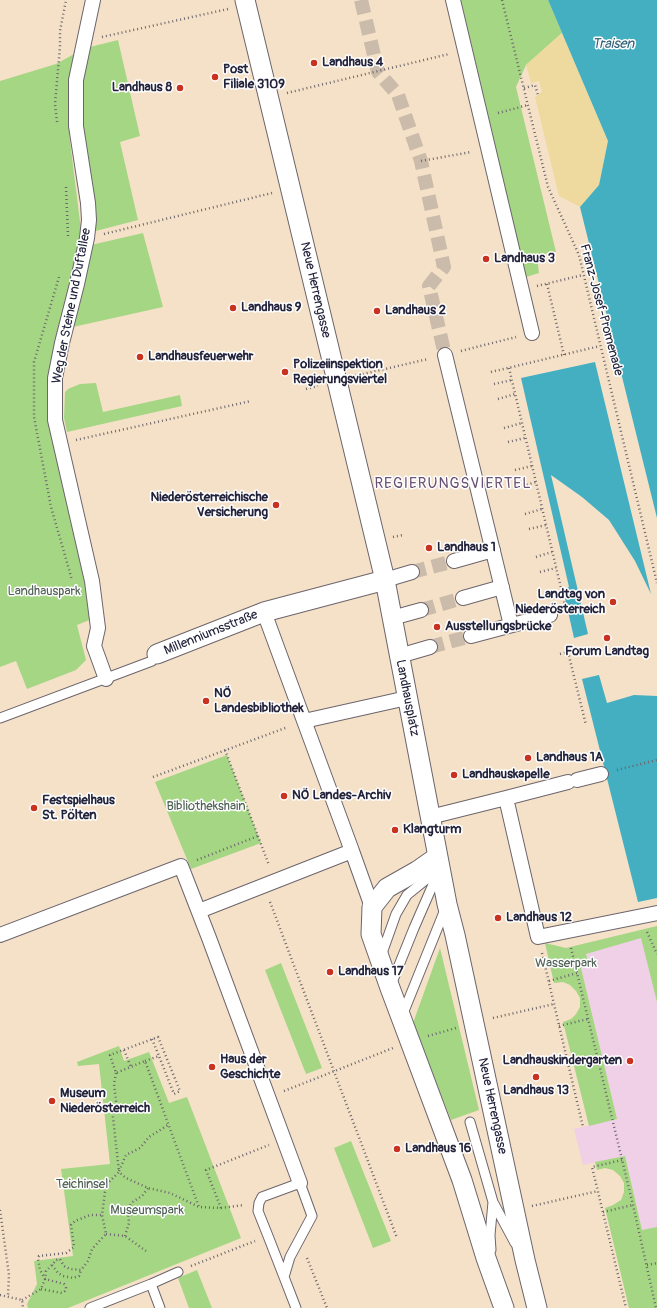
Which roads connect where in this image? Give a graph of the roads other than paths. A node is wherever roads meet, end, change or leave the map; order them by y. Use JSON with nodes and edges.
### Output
{"nodes":[{"id":1,"x":93,"y":0,"type":"edge"},
{"id":2,"x":453,"y":0,"type":"edge"},
{"id":3,"x":246,"y":2,"type":"edge"},
{"id":4,"x":532,"y":333,"type":"road end"},
{"id":5,"x":445,"y":355,"type":"tunnel mouth"},
{"id":6,"x":493,"y":550,"type":"junction"},
{"id":7,"x":454,"y":561,"type":"tunnel mouth"},
{"id":8,"x":412,"y":572,"type":"tunnel mouth"},
{"id":9,"x":385,"y":580,"type":"junction"},
{"id":10,"x":502,"y":587,"type":"junction"},
{"id":11,"x":463,"y":598,"type":"tunnel mouth"},
{"id":12,"x":421,"y":610,"type":"tunnel mouth"},
{"id":13,"x":264,"y":612,"type":"junction"},
{"id":14,"x":550,"y":614,"type":"dead end"},
{"id":15,"x":392,"y":618,"type":"junction"},
{"id":16,"x":511,"y":625,"type":"junction"},
{"id":17,"x":471,"y":636,"type":"tunnel mouth"},
{"id":18,"x":430,"y":647,"type":"tunnel mouth"},
{"id":19,"x":156,"y":654,"type":"joint"},
{"id":20,"x":399,"y":656,"type":"junction"},
{"id":21,"x":106,"y":679,"type":"junction"},
{"id":22,"x":408,"y":698,"type":"junction"},
{"id":23,"x":0,"y":718,"type":"edge"},
{"id":24,"x":304,"y":721,"type":"junction"},
{"id":25,"x":601,"y":774,"type":"road end"},
{"id":26,"x":506,"y":798,"type":"junction"},
{"id":27,"x":430,"y":817,"type":"junction"},
{"id":28,"x":352,"y":851,"type":"junction"},
{"id":29,"x":439,"y":863,"type":"junction"},
{"id":30,"x":447,"y":904,"type":"junction"},
{"id":31,"x":372,"y":907,"type":"junction"},
{"id":32,"x":199,"y":911,"type":"junction"},
{"id":33,"x":657,"y":913,"type":"edge"},
{"id":34,"x":0,"y":935,"type":"edge"},
{"id":35,"x":380,"y":959,"type":"junction"},
{"id":36,"x":390,"y":988,"type":"junction"},
{"id":37,"x":402,"y":1016,"type":"junction"},
{"id":38,"x":470,"y":1122,"type":"dead end"},
{"id":39,"x":300,"y":1183,"type":"junction"},
{"id":40,"x":493,"y":1202,"type":"junction"},
{"id":41,"x":524,"y":1260,"type":"junction"},
{"id":42,"x":178,"y":1272,"type":"dead end"},
{"id":43,"x":492,"y":1275,"type":"junction"},
{"id":44,"x":284,"y":1277,"type":"junction"},
{"id":45,"x":150,"y":1284,"type":"junction"},
{"id":46,"x":90,"y":1308,"type":"edge"},
{"id":47,"x":160,"y":1308,"type":"edge"},
{"id":48,"x":296,"y":1308,"type":"edge"},
{"id":49,"x":504,"y":1308,"type":"edge"},
{"id":50,"x":537,"y":1308,"type":"edge"}],
"edges":[{"from":1,"to":21,"type":"street","name":"Weg der Steine und Duftallee"},
{"from":2,"to":4,"type":"street"},
{"from":3,"to":9,"type":"street","name":"Neue Herrengasse"},
{"from":5,"to":6,"type":"street"},
{"from":6,"to":7,"type":"street"},
{"from":6,"to":10,"type":"street"},
{"from":8,"to":9,"type":"street"},
{"from":9,"to":13,"type":"street","name":"Millenniumsstraße"},
{"from":9,"to":15,"type":"street","name":"Landhausplatz"},
{"from":10,"to":11,"type":"street"},
{"from":10,"to":16,"type":"street"},
{"from":12,"to":15,"type":"street"},
{"from":13,"to":19,"type":"street","name":"Millenniumsstraße"},
{"from":13,"to":24,"type":"street"},
{"from":14,"to":16,"type":"street"},
{"from":15,"to":20,"type":"street","name":"Landhausplatz"},
{"from":16,"to":17,"type":"street"},
{"from":18,"to":20,"type":"street"},
{"from":19,"to":21,"type":"lane","name":"Millenniumsstraße"},
{"from":20,"to":22,"type":"street","name":"Landhausplatz"},
{"from":21,"to":23,"type":"lane","name":"Millenniumsstraße"},
{"from":22,"to":24,"type":"street"},
{"from":22,"to":27,"type":"street","name":"Landhausplatz"},
{"from":24,"to":28,"type":"street"},
{"from":25,"to":26,"type":"street"},
{"from":26,"to":27,"type":"street"},
{"from":26,"to":33,"type":"street"},
{"from":27,"to":29,"type":"street","name":"Landhausplatz"},
{"from":28,"to":31,"type":"street"},
{"from":28,"to":32,"type":"street"},
{"from":29,"to":30,"type":"street","name":"Neue Herrengasse"},
{"from":29,"to":31,"type":"street"},
{"from":29,"to":35,"type":"lane"},
{"from":29,"to":36,"type":"lane"},
{"from":30,"to":37,"type":"lane"},
{"from":30,"to":41,"type":"street","name":"Neue Herrengasse"},
{"from":31,"to":35,"type":"street"},
{"from":32,"to":34,"type":"street"},
{"from":32,"to":39,"type":"street"},
{"from":35,"to":36,"type":"street"},
{"from":36,"to":37,"type":"street"},
{"from":37,"to":43,"type":"street"},
{"from":38,"to":40,"type":"lane"},
{"from":39,"to":44,"type":"lane"},
{"from":39,"to":44,"type":"lane"},
{"from":40,"to":41,"type":"lane"},
{"from":40,"to":43,"type":"lane"},
{"from":41,"to":50,"type":"street","name":"Neue Herrengasse"},
{"from":42,"to":45,"type":"lane"},
{"from":43,"to":49,"type":"street"},
{"from":44,"to":48,"type":"lane"},
{"from":45,"to":46,"type":"lane"},
{"from":45,"to":47,"type":"lane"}]}
